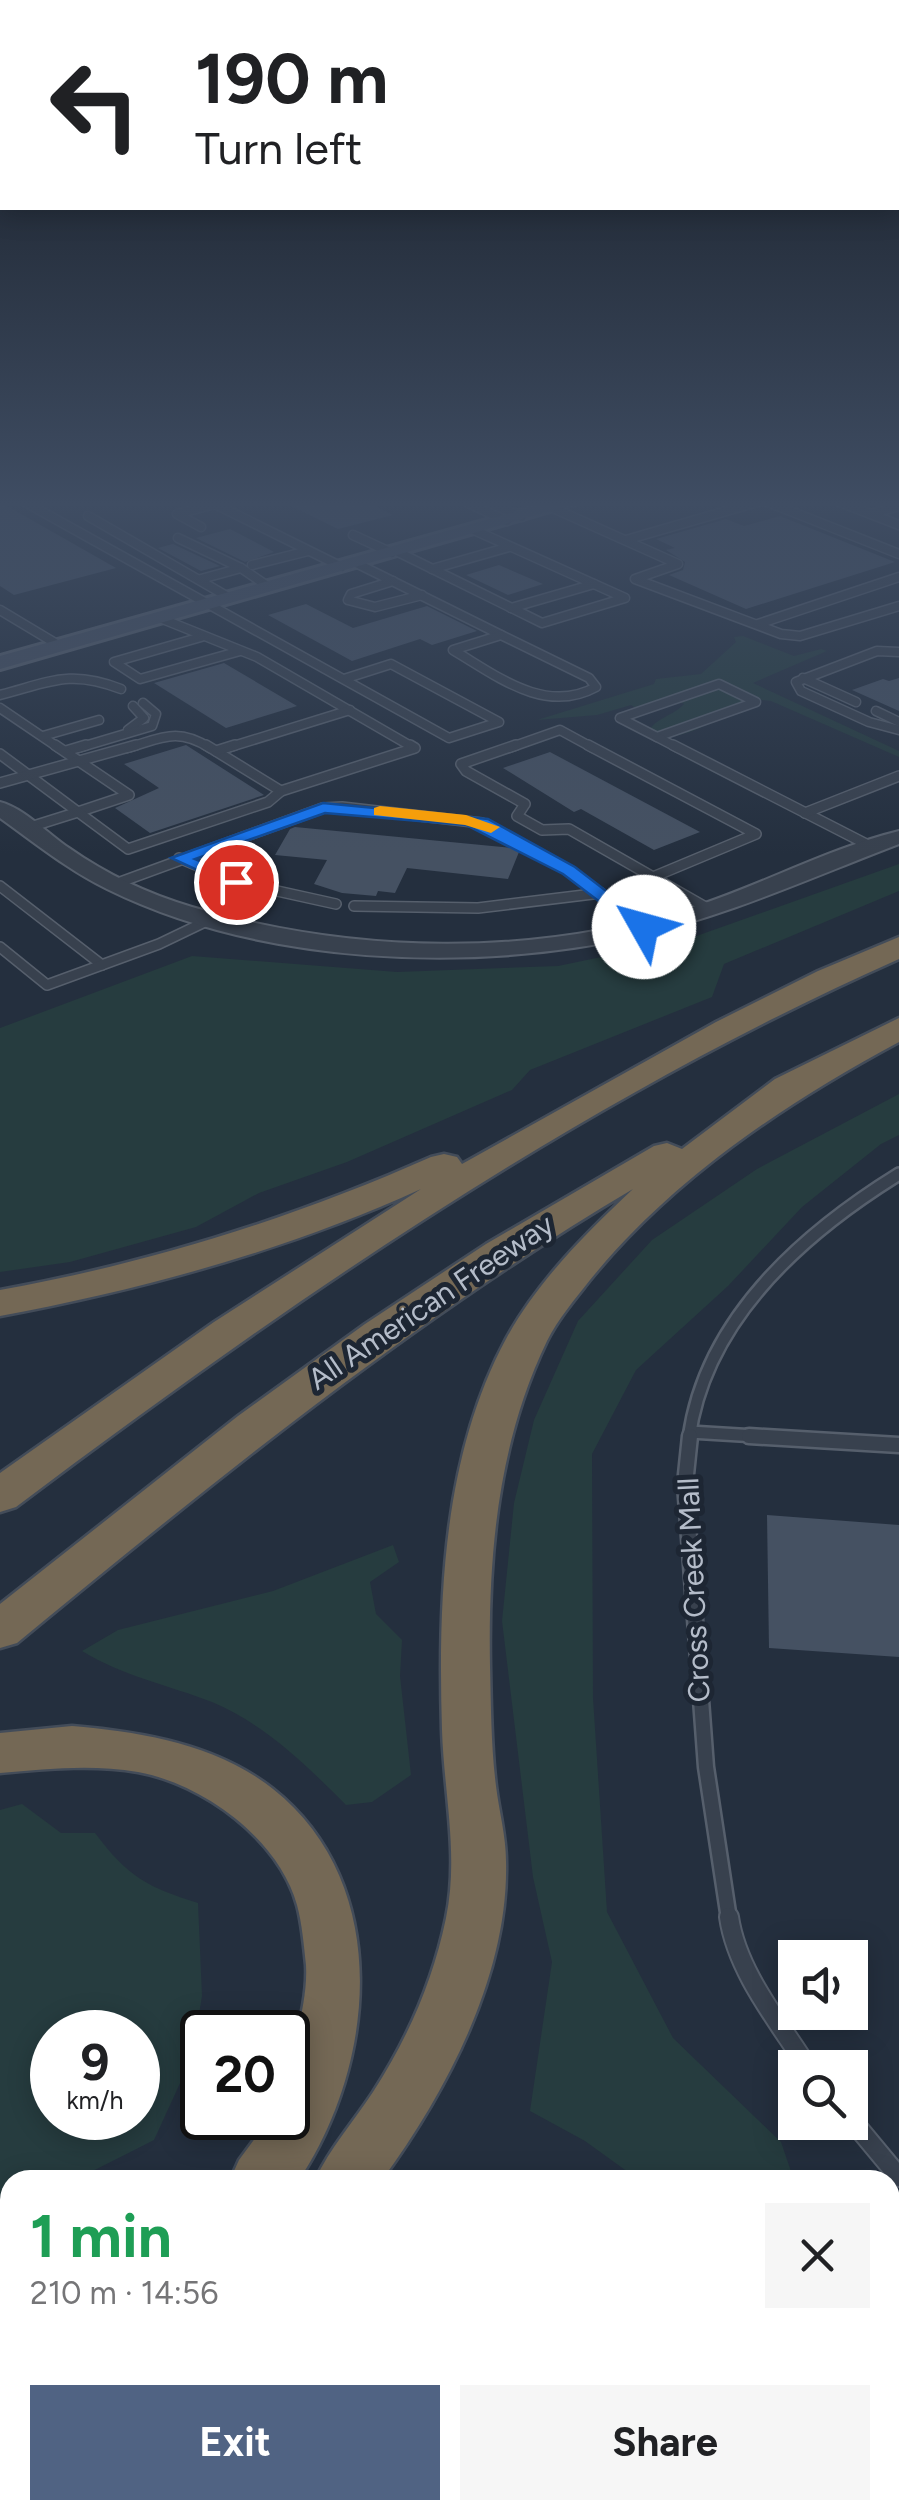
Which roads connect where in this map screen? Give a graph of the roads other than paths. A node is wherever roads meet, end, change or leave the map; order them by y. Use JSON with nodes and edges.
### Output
{"nodes":[{"id":1,"x":14,"y":619,"type":"edge"},
{"id":2,"x":158,"y":619,"type":"edge"},
{"id":3,"x":161,"y":619,"type":"edge"},
{"id":4,"x":233,"y":619,"type":"edge"},
{"id":5,"x":472,"y":619,"type":"edge"},
{"id":6,"x":533,"y":619,"type":"edge"},
{"id":7,"x":557,"y":619,"type":"edge"},
{"id":8,"x":744,"y":619,"type":"edge"},
{"id":9,"x":774,"y":619,"type":"edge"},
{"id":10,"x":857,"y":619,"type":"edge"},
{"id":11,"x":758,"y":624,"type":"junction"},
{"id":12,"x":504,"y":634,"type":"junction"},
{"id":13,"x":201,"y":638,"type":"junction"},
{"id":14,"x":60,"y":646,"type":"junction"},
{"id":15,"x":240,"y":651,"type":"junction"},
{"id":16,"x":899,"y":652,"type":"edge"},
{"id":17,"x":0,"y":663,"type":"edge"},
{"id":18,"x":806,"y":677,"type":"junction"},
{"id":19,"x":344,"y":679,"type":"junction"},
{"id":20,"x":114,"y":690,"type":"dead end"},
{"id":21,"x":0,"y":695,"type":"edge"},
{"id":22,"x":859,"y":701,"type":"dead end"},
{"id":23,"x":138,"y":704,"type":"dead end"},
{"id":24,"x":0,"y":708,"type":"edge"},
{"id":25,"x":350,"y":710,"type":"junction"},
{"id":26,"x":879,"y":711,"type":"dead end"},
{"id":27,"x":99,"y":720,"type":"dead end"},
{"id":28,"x":899,"y":720,"type":"edge"},
{"id":29,"x":899,"y":730,"type":"edge"},
{"id":30,"x":43,"y":736,"type":"junction"},
{"id":31,"x":656,"y":737,"type":"junction"},
{"id":32,"x":66,"y":751,"type":"junction"},
{"id":33,"x":216,"y":751,"type":"junction"},
{"id":34,"x":0,"y":754,"type":"edge"},
{"id":35,"x":79,"y":760,"type":"junction"},
{"id":36,"x":28,"y":774,"type":"junction"},
{"id":37,"x":899,"y":776,"type":"edge"},
{"id":38,"x":0,"y":783,"type":"edge"},
{"id":39,"x":280,"y":792,"type":"junction"},
{"id":40,"x":525,"y":804,"type":"junction"},
{"id":41,"x":0,"y":808,"type":"edge"},
{"id":42,"x":78,"y":812,"type":"junction"},
{"id":43,"x":538,"y":812,"type":"dead end"},
{"id":44,"x":806,"y":813,"type":"junction"},
{"id":45,"x":552,"y":820,"type":"dead end"},
{"id":46,"x":27,"y":828,"type":"junction"},
{"id":47,"x":569,"y":830,"type":"junction"},
{"id":48,"x":899,"y":837,"type":"edge"},
{"id":49,"x":872,"y":846,"type":"junction"},
{"id":50,"x":179,"y":858,"type":"junction"},
{"id":51,"x":653,"y":877,"type":"junction"},
{"id":52,"x":116,"y":884,"type":"junction"},
{"id":53,"x":0,"y":886,"type":"edge"},
{"id":54,"x":601,"y":893,"type":"junction"},
{"id":55,"x":336,"y":904,"type":"dead end"},
{"id":56,"x":354,"y":906,"type":"dead end"},
{"id":57,"x":708,"y":908,"type":"junction"},
{"id":58,"x":211,"y":919,"type":"junction"},
{"id":59,"x":644,"y":927,"type":"junction"},
{"id":60,"x":0,"y":947,"type":"edge"},
{"id":61,"x":899,"y":947,"type":"edge"},
{"id":62,"x":102,"y":965,"type":"junction"},
{"id":63,"x":899,"y":1028,"type":"edge"},
{"id":64,"x":684,"y":1054,"type":"junction"},
{"id":65,"x":808,"y":1076,"type":"junction"},
{"id":66,"x":899,"y":1174,"type":"edge"},
{"id":67,"x":0,"y":1304,"type":"edge"},
{"id":68,"x":690,"y":1432,"type":"junction"},
{"id":69,"x":899,"y":1445,"type":"edge"},
{"id":70,"x":0,"y":1496,"type":"edge"},
{"id":71,"x":0,"y":1630,"type":"edge"},
{"id":72,"x":0,"y":1752,"type":"edge"},
{"id":73,"x":797,"y":2050,"type":"edge"},
{"id":74,"x":868,"y":2140,"type":"edge"},
{"id":75,"x":269,"y":2170,"type":"edge"},
{"id":76,"x":354,"y":2170,"type":"edge"},
{"id":77,"x":893,"y":2170,"type":"edge"}],
"edges":[{"from":1,"to":14,"type":"lane"},
{"from":2,"to":14,"type":"main road"},
{"from":3,"to":13,"type":"lane"},
{"from":4,"to":19,"type":"lane"},
{"from":5,"to":12,"type":"lane"},
{"from":6,"to":7,"type":"lane"},
{"from":8,"to":11,"type":"lane"},
{"from":9,"to":11,"type":"lane"},
{"from":10,"to":11,"type":"lane"},
{"from":12,"to":12,"type":"lane"},
{"from":13,"to":15,"type":"lane"},
{"from":13,"to":15,"type":"lane"},
{"from":14,"to":17,"type":"main road"},
{"from":15,"to":25,"type":"lane"},
{"from":16,"to":18,"type":"lane"},
{"from":18,"to":22,"type":"lane"},
{"from":18,"to":29,"type":"lane"},
{"from":19,"to":19,"type":"lane"},
{"from":20,"to":21,"type":"lane"},
{"from":23,"to":32,"type":"lane"},
{"from":24,"to":30,"type":"lane"},
{"from":25,"to":33,"type":"lane"},
{"from":25,"to":39,"type":"lane"},
{"from":26,"to":28,"type":"lane"},
{"from":27,"to":30,"type":"lane"},
{"from":30,"to":32,"type":"lane"},
{"from":31,"to":31,"type":"lane"},
{"from":31,"to":44,"type":"lane"},
{"from":32,"to":35,"type":"lane"},
{"from":33,"to":35,"type":"lane"},
{"from":33,"to":39,"type":"lane"},
{"from":34,"to":36,"type":"lane"},
{"from":35,"to":36,"type":"lane"},
{"from":35,"to":42,"type":"lane"},
{"from":36,"to":38,"type":"lane"},
{"from":36,"to":42,"type":"lane"},
{"from":37,"to":44,"type":"lane"},
{"from":39,"to":42,"type":"lane"},
{"from":40,"to":43,"type":"lane"},
{"from":40,"to":47,"type":"lane"},
{"from":40,"to":51,"type":"lane"},
{"from":41,"to":46,"type":"street"},
{"from":42,"to":46,"type":"lane"},
{"from":44,"to":49,"type":"lane"},
{"from":45,"to":47,"type":"lane"},
{"from":46,"to":52,"type":"street"},
{"from":47,"to":51,"type":"lane"},
{"from":48,"to":49,"type":"street"},
{"from":49,"to":57,"type":"street"},
{"from":50,"to":52,"type":"lane"},
{"from":50,"to":54,"type":"lane"},
{"from":50,"to":55,"type":"lane"},
{"from":51,"to":57,"type":"lane"},
{"from":52,"to":58,"type":"street"},
{"from":53,"to":62,"type":"lane"},
{"from":54,"to":56,"type":"lane"},
{"from":54,"to":59,"type":"lane"},
{"from":57,"to":59,"type":"street"},
{"from":58,"to":59,"type":"street"},
{"from":58,"to":62,"type":"lane"},
{"from":60,"to":62,"type":"lane"},
{"from":61,"to":64,"type":"highway"},
{"from":63,"to":65,"type":"highway","name":"All American Freeway"},
{"from":64,"to":67,"type":"highway"},
{"from":64,"to":70,"type":"highway"},
{"from":65,"to":71,"type":"highway","name":"All American Freeway"},
{"from":65,"to":76,"type":"highway"},
{"from":66,"to":68,"type":"lane","name":"Cross Creek Mall"},
{"from":68,"to":69,"type":"lane"},
{"from":68,"to":73,"type":"lane","name":"Cross Creek Mall"},
{"from":72,"to":75,"type":"highway"},
{"from":74,"to":77,"type":"lane"}]}
